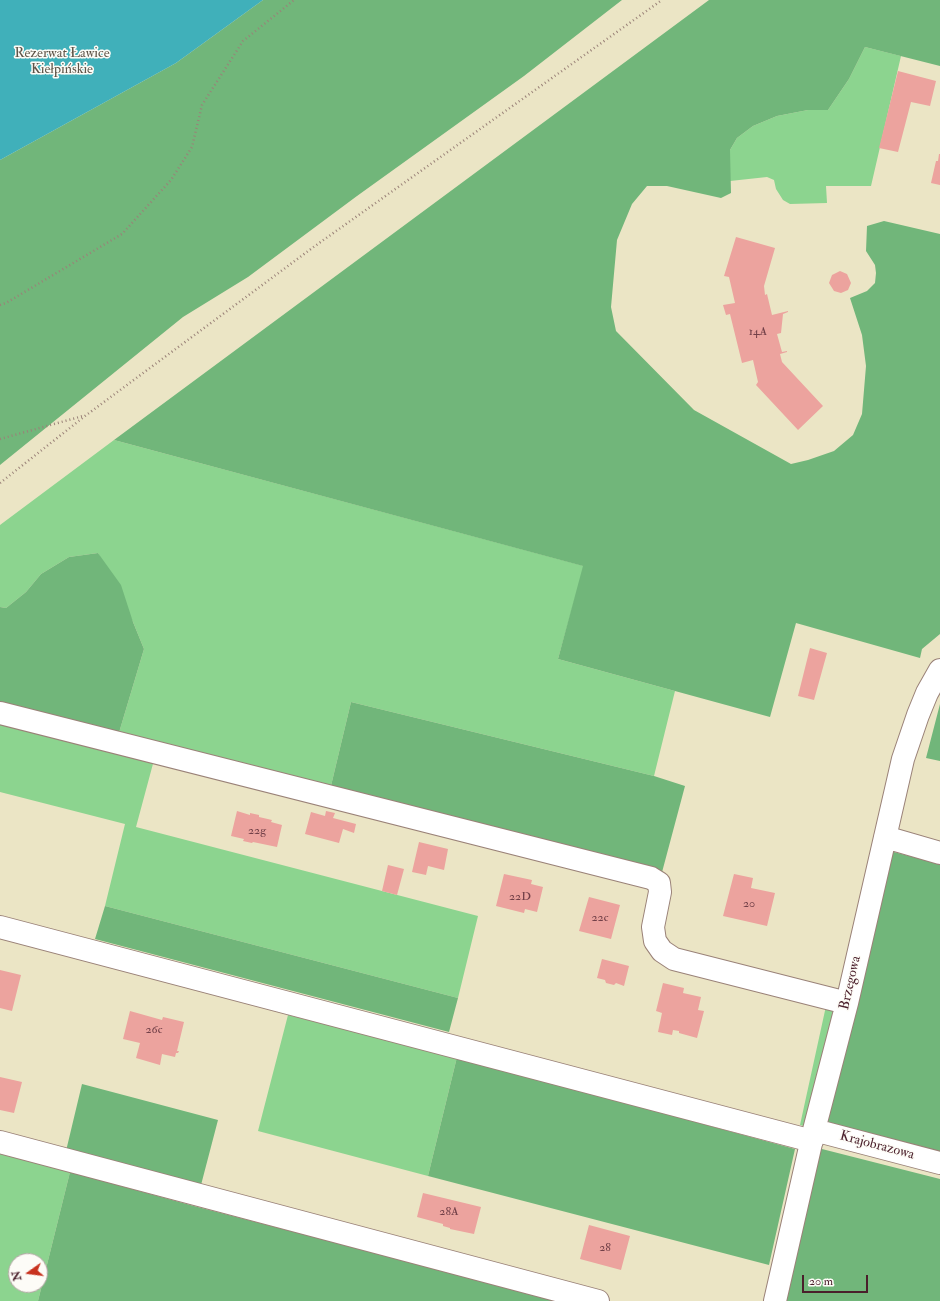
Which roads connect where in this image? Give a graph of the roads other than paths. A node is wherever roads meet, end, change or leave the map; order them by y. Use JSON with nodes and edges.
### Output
{"nodes":[{"id":1,"x":940,"y":670,"type":"edge"},
{"id":2,"x":0,"y":713,"type":"edge"},
{"id":3,"x":885,"y":837,"type":"junction"},
{"id":4,"x":940,"y":852,"type":"edge"},
{"id":5,"x":0,"y":927,"type":"edge"},
{"id":6,"x":847,"y":1003,"type":"junction"},
{"id":7,"x":813,"y":1135,"type":"junction"},
{"id":8,"x":0,"y":1142,"type":"edge"},
{"id":9,"x":940,"y":1163,"type":"edge"},
{"id":10,"x":598,"y":1301,"type":"edge"},
{"id":11,"x":775,"y":1301,"type":"edge"}],
"edges":[{"from":1,"to":3,"type":"street","name":"Brzegowa"},
{"from":2,"to":6,"type":"street"},
{"from":3,"to":4,"type":"street"},
{"from":3,"to":6,"type":"street","name":"Brzegowa"},
{"from":5,"to":7,"type":"street","name":"Krajobrazowa"},
{"from":6,"to":7,"type":"street","name":"Brzegowa"},
{"from":7,"to":9,"type":"street","name":"Krajobrazowa"},
{"from":7,"to":11,"type":"street","name":"Brzegowa"},
{"from":8,"to":10,"type":"street"}]}
